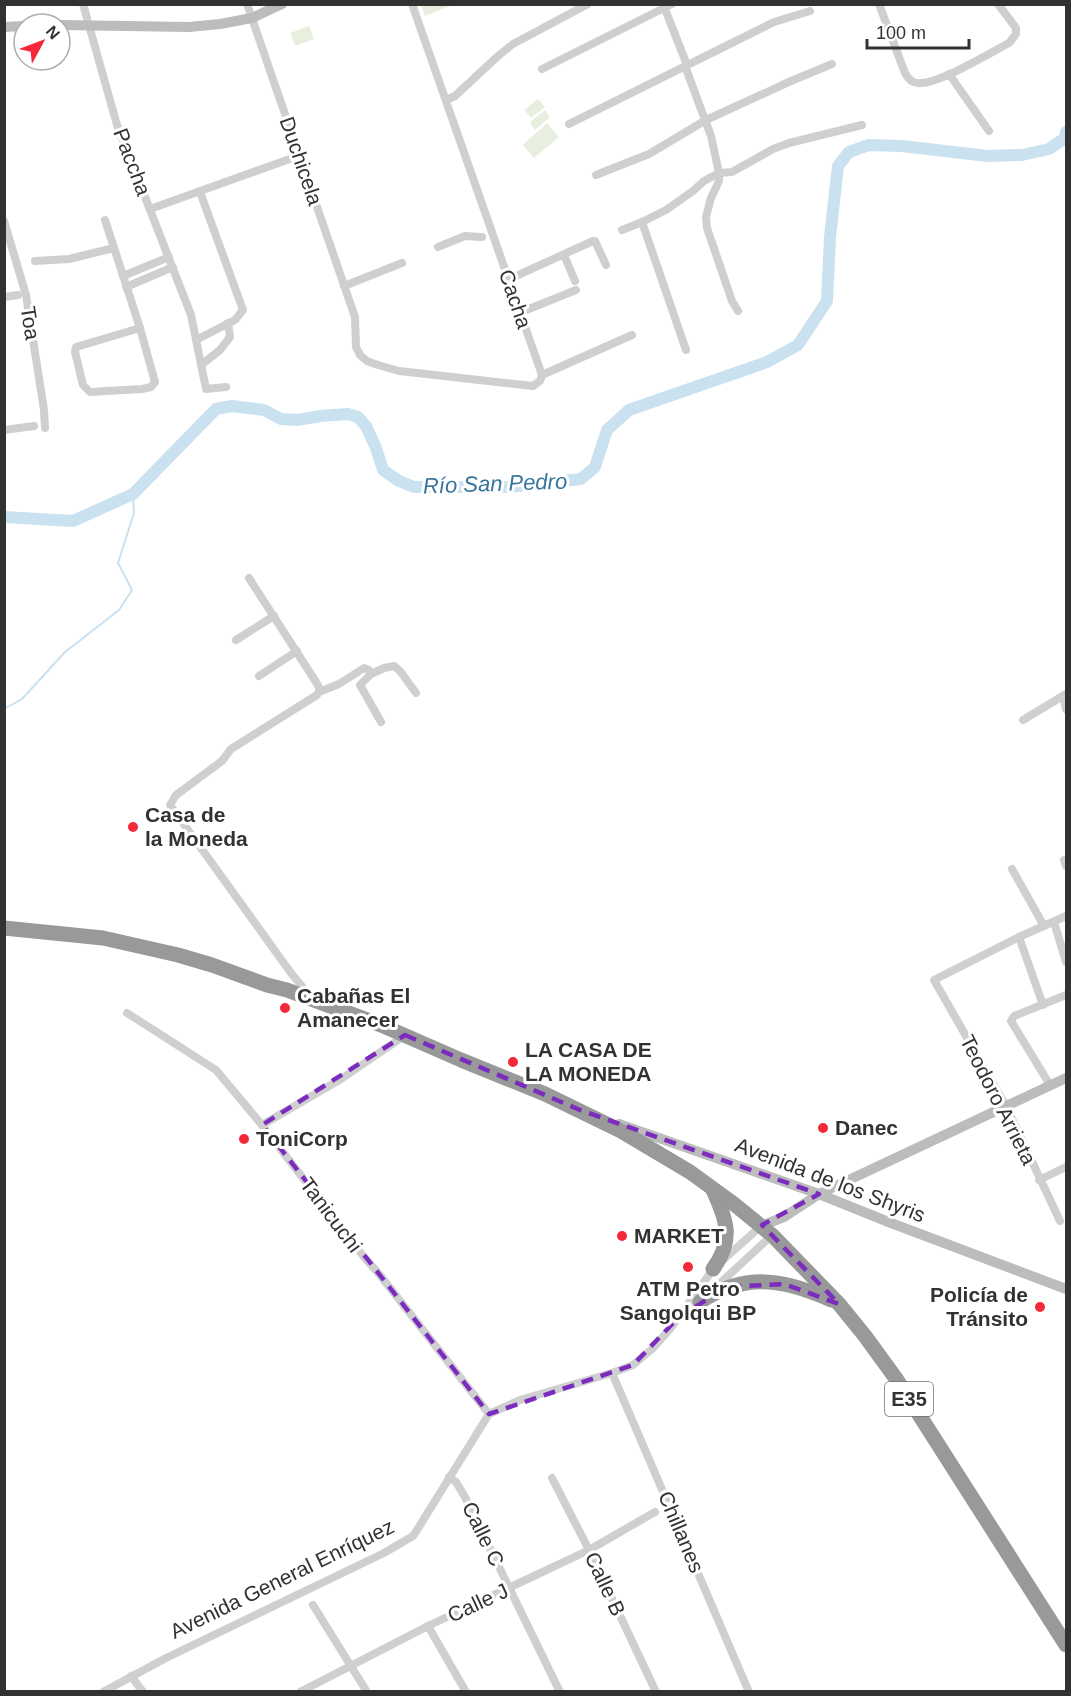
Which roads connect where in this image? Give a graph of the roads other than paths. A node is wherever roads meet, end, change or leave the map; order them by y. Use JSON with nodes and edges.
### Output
{"nodes":[{"id":1,"x":83,"y":4,"type":"edge"},
{"id":2,"x":247,"y":4,"type":"edge"},
{"id":3,"x":282,"y":4,"type":"edge"},
{"id":4,"x":412,"y":4,"type":"edge"},
{"id":5,"x":588,"y":4,"type":"edge"},
{"id":6,"x":879,"y":4,"type":"edge"},
{"id":7,"x":998,"y":4,"type":"edge"},
{"id":8,"x":666,"y":6,"type":"edge"},
{"id":9,"x":810,"y":11,"type":"dead end"},
{"id":10,"x":252,"y":18,"type":"junction"},
{"id":11,"x":87,"y":24,"type":"junction"},
{"id":12,"x":72,"y":25,"type":"edge"},
{"id":13,"x":832,"y":64,"type":"dead end"},
{"id":14,"x":687,"y":65,"type":"junction"},
{"id":15,"x":542,"y":69,"type":"dead end"},
{"id":16,"x":949,"y":74,"type":"junction"},
{"id":17,"x":446,"y":99,"type":"junction"},
{"id":18,"x":706,"y":120,"type":"junction"},
{"id":19,"x":569,"y":124,"type":"dead end"},
{"id":20,"x":862,"y":125,"type":"dead end"},
{"id":21,"x":989,"y":131,"type":"dead end"},
{"id":22,"x":298,"y":156,"type":"junction"},
{"id":23,"x":719,"y":173,"type":"junction"},
{"id":24,"x":596,"y":175,"type":"dead end"},
{"id":25,"x":200,"y":192,"type":"junction"},
{"id":26,"x":150,"y":209,"type":"junction"},
{"id":27,"x":105,"y":220,"type":"dead end"},
{"id":28,"x":4,"y":221,"type":"edge"},
{"id":29,"x":642,"y":222,"type":"junction"},
{"id":30,"x":622,"y":230,"type":"dead end"},
{"id":31,"x":487,"y":236,"type":"junction"},
{"id":32,"x":438,"y":247,"type":"dead end"},
{"id":33,"x":114,"y":248,"type":"junction"},
{"id":34,"x":564,"y":255,"type":"junction"},
{"id":35,"x":169,"y":257,"type":"junction"},
{"id":36,"x":35,"y":261,"type":"dead end"},
{"id":37,"x":402,"y":263,"type":"dead end"},
{"id":38,"x":606,"y":266,"type":"dead end"},
{"id":39,"x":172,"y":267,"type":"junction"},
{"id":40,"x":123,"y":276,"type":"junction"},
{"id":41,"x":507,"y":280,"type":"junction"},
{"id":42,"x":344,"y":286,"type":"junction"},
{"id":43,"x":126,"y":287,"type":"junction"},
{"id":44,"x":18,"y":295,"type":"dead end"},
{"id":45,"x":4,"y":297,"type":"edge"},
{"id":46,"x":738,"y":311,"type":"dead end"},
{"id":47,"x":519,"y":314,"type":"junction"},
{"id":48,"x":228,"y":323,"type":"junction"},
{"id":49,"x":140,"y":328,"type":"junction"},
{"id":50,"x":632,"y":335,"type":"dead end"},
{"id":51,"x":196,"y":340,"type":"junction"},
{"id":52,"x":686,"y":350,"type":"dead end"},
{"id":53,"x":201,"y":364,"type":"junction"},
{"id":54,"x":542,"y":375,"type":"junction"},
{"id":55,"x":226,"y":387,"type":"dead end"},
{"id":56,"x":34,"y":426,"type":"dead end"},
{"id":57,"x":45,"y":428,"type":"dead end"},
{"id":58,"x":4,"y":430,"type":"edge"},
{"id":59,"x":249,"y":578,"type":"dead end"},
{"id":60,"x":274,"y":616,"type":"junction"},
{"id":61,"x":236,"y":640,"type":"dead end"},
{"id":62,"x":297,"y":651,"type":"junction"},
{"id":63,"x":371,"y":674,"type":"junction"},
{"id":64,"x":259,"y":676,"type":"dead end"},
{"id":65,"x":319,"y":692,"type":"junction"},
{"id":66,"x":416,"y":693,"type":"dead end"},
{"id":67,"x":1065,"y":695,"type":"edge"},
{"id":68,"x":1066,"y":709,"type":"edge"},
{"id":69,"x":1023,"y":720,"type":"dead end"},
{"id":70,"x":381,"y":722,"type":"dead end"},
{"id":71,"x":1012,"y":870,"type":"dead end"},
{"id":72,"x":1066,"y":916,"type":"edge"},
{"id":73,"x":1054,"y":922,"type":"junction"},
{"id":74,"x":1044,"y":926,"type":"junction"},
{"id":75,"x":4,"y":928,"type":"edge"},
{"id":76,"x":1019,"y":937,"type":"junction"},
{"id":77,"x":1066,"y":962,"type":"edge"},
{"id":78,"x":1066,"y":995,"type":"edge"},
{"id":79,"x":314,"y":1000,"type":"junction"},
{"id":80,"x":1043,"y":1005,"type":"junction"},
{"id":81,"x":127,"y":1013,"type":"dead end"},
{"id":82,"x":405,"y":1035,"type":"junction"},
{"id":83,"x":1066,"y":1078,"type":"edge"},
{"id":84,"x":1050,"y":1085,"type":"junction"},
{"id":85,"x":1006,"y":1106,"type":"junction"},
{"id":86,"x":579,"y":1110,"type":"junction"},
{"id":87,"x":262,"y":1125,"type":"junction"},
{"id":88,"x":1066,"y":1167,"type":"edge"},
{"id":89,"x":1039,"y":1180,"type":"junction"},
{"id":90,"x":712,"y":1187,"type":"junction"},
{"id":91,"x":819,"y":1194,"type":"junction"},
{"id":92,"x":1060,"y":1221,"type":"dead end"},
{"id":93,"x":767,"y":1231,"type":"junction"},
{"id":94,"x":713,"y":1269,"type":"junction"},
{"id":95,"x":1066,"y":1289,"type":"edge"},
{"id":96,"x":700,"y":1302,"type":"junction"},
{"id":97,"x":838,"y":1304,"type":"junction"},
{"id":98,"x":678,"y":1318,"type":"junction"},
{"id":99,"x":612,"y":1373,"type":"junction"},
{"id":100,"x":489,"y":1414,"type":"junction"},
{"id":101,"x":449,"y":1477,"type":"junction"},
{"id":102,"x":552,"y":1478,"type":"dead end"},
{"id":103,"x":655,"y":1512,"type":"dead end"},
{"id":104,"x":589,"y":1550,"type":"junction"},
{"id":105,"x":509,"y":1589,"type":"junction"},
{"id":106,"x":313,"y":1605,"type":"dead end"},
{"id":107,"x":428,"y":1626,"type":"junction"},
{"id":108,"x":1066,"y":1645,"type":"edge"},
{"id":109,"x":351,"y":1666,"type":"junction"},
{"id":110,"x":131,"y":1676,"type":"junction"},
{"id":111,"x":103,"y":1692,"type":"edge"},
{"id":112,"x":143,"y":1692,"type":"edge"},
{"id":113,"x":300,"y":1692,"type":"edge"},
{"id":114,"x":367,"y":1692,"type":"edge"},
{"id":115,"x":466,"y":1692,"type":"edge"},
{"id":116,"x":560,"y":1692,"type":"edge"},
{"id":117,"x":656,"y":1692,"type":"edge"},
{"id":118,"x":749,"y":1692,"type":"edge"}],
"edges":[{"from":1,"to":11,"type":"street","name":"Paccha"},
{"from":2,"to":10,"type":"street","name":"Duchicela"},
{"from":3,"to":10,"type":"street"},
{"from":4,"to":17,"type":"street","name":"Cacha"},
{"from":5,"to":17,"type":"street"},
{"from":6,"to":16,"type":"street"},
{"from":7,"to":16,"type":"street"},
{"from":8,"to":14,"type":"street"},
{"from":8,"to":15,"type":"street"},
{"from":9,"to":14,"type":"street"},
{"from":10,"to":11,"type":"street"},
{"from":10,"to":22,"type":"street","name":"Duchicela"},
{"from":11,"to":12,"type":"street"},
{"from":11,"to":26,"type":"street","name":"Paccha"},
{"from":13,"to":18,"type":"street"},
{"from":14,"to":18,"type":"street"},
{"from":14,"to":19,"type":"street"},
{"from":16,"to":21,"type":"street"},
{"from":17,"to":31,"type":"street","name":"Cacha"},
{"from":18,"to":23,"type":"street"},
{"from":18,"to":24,"type":"street"},
{"from":20,"to":23,"type":"street"},
{"from":22,"to":25,"type":"street"},
{"from":22,"to":42,"type":"street","name":"Duchicela"},
{"from":23,"to":29,"type":"street"},
{"from":23,"to":46,"type":"street"},
{"from":25,"to":26,"type":"street"},
{"from":25,"to":48,"type":"street"},
{"from":26,"to":35,"type":"street","name":"Paccha"},
{"from":27,"to":33,"type":"street"},
{"from":28,"to":57,"type":"street","name":"Toa"},
{"from":29,"to":30,"type":"street"},
{"from":29,"to":52,"type":"street"},
{"from":31,"to":32,"type":"street"},
{"from":31,"to":41,"type":"street","name":"Cacha"},
{"from":33,"to":36,"type":"street"},
{"from":33,"to":40,"type":"street"},
{"from":34,"to":38,"type":"street"},
{"from":34,"to":41,"type":"street"},
{"from":34,"to":47,"type":"street"},
{"from":35,"to":39,"type":"street","name":"Paccha"},
{"from":35,"to":40,"type":"street"},
{"from":37,"to":42,"type":"street"},
{"from":39,"to":43,"type":"street"},
{"from":39,"to":51,"type":"street","name":"Paccha"},
{"from":40,"to":43,"type":"street"},
{"from":41,"to":47,"type":"street","name":"Cacha"},
{"from":42,"to":54,"type":"street","name":"Duchicela"},
{"from":43,"to":49,"type":"street"},
{"from":44,"to":45,"type":"street"},
{"from":47,"to":54,"type":"street","name":"Cacha"},
{"from":48,"to":51,"type":"street"},
{"from":48,"to":53,"type":"street"},
{"from":49,"to":49,"type":"street"},
{"from":50,"to":54,"type":"street"},
{"from":51,"to":53,"type":"street","name":"Paccha"},
{"from":53,"to":55,"type":"street","name":"Paccha"},
{"from":56,"to":58,"type":"street"},
{"from":59,"to":60,"type":"street"},
{"from":60,"to":61,"type":"street"},
{"from":60,"to":62,"type":"street"},
{"from":62,"to":64,"type":"street"},
{"from":62,"to":65,"type":"street"},
{"from":63,"to":65,"type":"street"},
{"from":63,"to":66,"type":"street"},
{"from":63,"to":70,"type":"street"},
{"from":65,"to":79,"type":"street"},
{"from":67,"to":68,"type":"street"},
{"from":67,"to":69,"type":"street"},
{"from":71,"to":74,"type":"street"},
{"from":72,"to":73,"type":"street"},
{"from":73,"to":74,"type":"street"},
{"from":73,"to":77,"type":"street"},
{"from":74,"to":76,"type":"street"},
{"from":75,"to":79,"type":"highway","number":"E35"},
{"from":76,"to":80,"type":"street"},
{"from":76,"to":85,"type":"street","name":"Teodoro Arrieta"},
{"from":78,"to":80,"type":"street"},
{"from":79,"to":82,"type":"highway","number":"E35"},
{"from":80,"to":84,"type":"street"},
{"from":81,"to":87,"type":"street","name":"Tanicuchi"},
{"from":82,"to":86,"type":"highway","number":"E35"},
{"from":82,"to":87,"type":"street"},
{"from":83,"to":84,"type":"street"},
{"from":84,"to":85,"type":"street"},
{"from":85,"to":89,"type":"street","name":"Teodoro Arrieta"},
{"from":85,"to":91,"type":"street"},
{"from":86,"to":90,"type":"highway","number":"E35"},
{"from":86,"to":91,"type":"street","name":"Avenida de los Shyris"},
{"from":87,"to":100,"type":"street","name":"Tanicuchi"},
{"from":88,"to":89,"type":"street"},
{"from":89,"to":92,"type":"street","name":"Teodoro Arrieta"},
{"from":90,"to":93,"type":"highway","number":"E35"},
{"from":90,"to":94,"type":"highway"},
{"from":91,"to":93,"type":"street"},
{"from":91,"to":95,"type":"street","name":"Avenida de los Shyris"},
{"from":93,"to":94,"type":"street"},
{"from":93,"to":96,"type":"street"},
{"from":93,"to":97,"type":"highway","number":"E35"},
{"from":94,"to":98,"type":"street"},
{"from":96,"to":97,"type":"highway"},
{"from":96,"to":98,"type":"street"},
{"from":97,"to":108,"type":"highway","number":"E35"},
{"from":98,"to":99,"type":"street"},
{"from":99,"to":100,"type":"street"},
{"from":99,"to":118,"type":"street","name":"Chillanes"},
{"from":100,"to":101,"type":"street","name":"Avenida General Enríquez"},
{"from":101,"to":105,"type":"street","name":"Calle C"},
{"from":101,"to":110,"type":"street","name":"Avenida General Enríquez"},
{"from":102,"to":104,"type":"street","name":"Calle B"},
{"from":103,"to":104,"type":"street","name":"Calle J"},
{"from":104,"to":105,"type":"street","name":"Calle J"},
{"from":104,"to":117,"type":"street","name":"Calle B"},
{"from":105,"to":107,"type":"street","name":"Calle J"},
{"from":105,"to":116,"type":"street","name":"Calle C"},
{"from":106,"to":109,"type":"street"},
{"from":107,"to":109,"type":"street","name":"Calle J"},
{"from":107,"to":115,"type":"street"},
{"from":109,"to":113,"type":"street","name":"Calle J"},
{"from":109,"to":114,"type":"street"},
{"from":110,"to":111,"type":"street","name":"Avenida General Enríquez"},
{"from":110,"to":112,"type":"street"}]}
